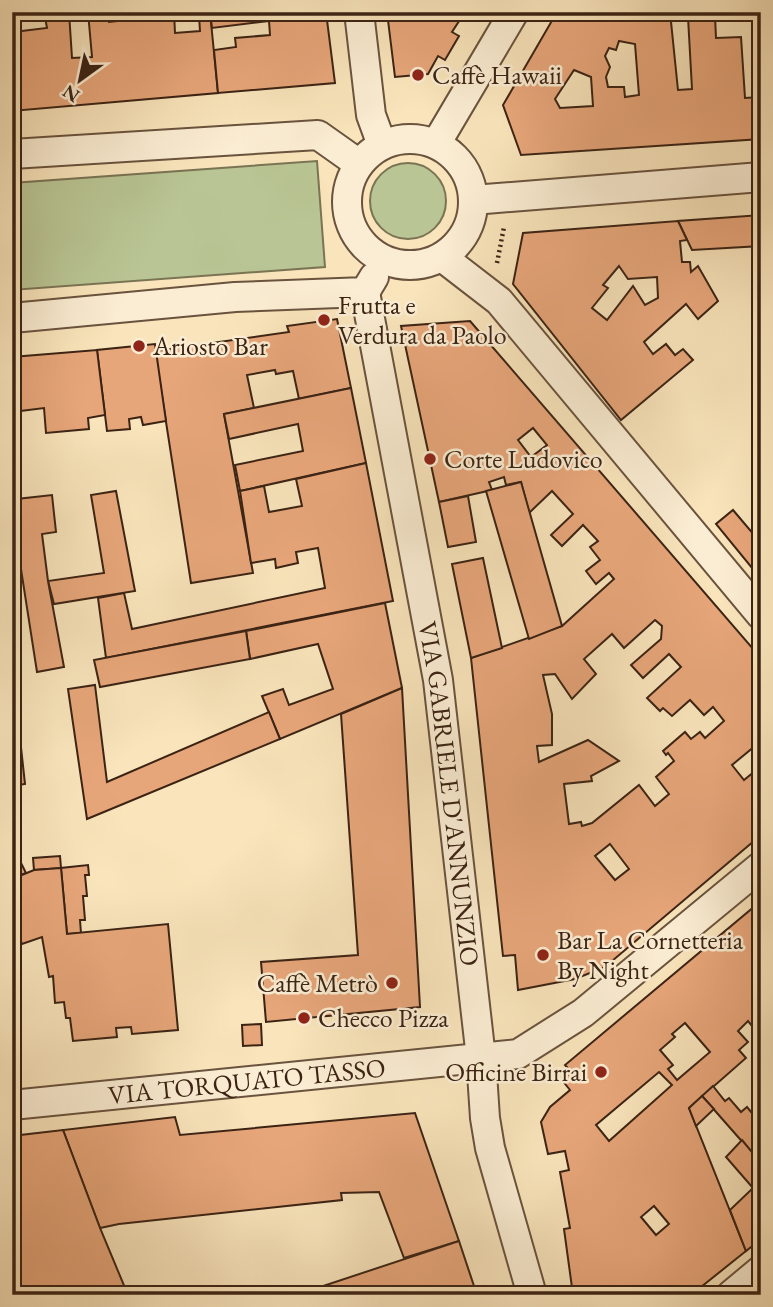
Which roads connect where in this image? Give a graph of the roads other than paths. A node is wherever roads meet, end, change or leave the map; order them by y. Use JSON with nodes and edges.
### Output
{"nodes":[{"id":1,"x":359,"y":12,"type":"edge"},
{"id":2,"x":514,"y":12,"type":"edge"},
{"id":3,"x":436,"y":144,"type":"junction"},
{"id":4,"x":382,"y":145,"type":"junction"},
{"id":5,"x":12,"y":154,"type":"edge"},
{"id":6,"x":359,"y":164,"type":"junction"},
{"id":7,"x":761,"y":177,"type":"edge"},
{"id":8,"x":473,"y":200,"type":"junction"},
{"id":9,"x":442,"y":257,"type":"junction"},
{"id":10,"x":384,"y":260,"type":"junction"},
{"id":11,"x":365,"y":292,"type":"junction"},
{"id":12,"x":12,"y":318,"type":"edge"},
{"id":13,"x":761,"y":615,"type":"edge"},
{"id":14,"x":761,"y":866,"type":"edge"},
{"id":15,"x":481,"y":1058,"type":"junction"},
{"id":16,"x":12,"y":1105,"type":"edge"},
{"id":17,"x":761,"y":1270,"type":"edge"},
{"id":18,"x":532,"y":1295,"type":"edge"},
{"id":19,"x":731,"y":1295,"type":"edge"}],
"edges":[{"from":1,"to":4,"type":"street"},
{"from":2,"to":3,"type":"street"},
{"from":3,"to":4,"type":"street"},
{"from":3,"to":8,"type":"street"},
{"from":4,"to":6,"type":"street"},
{"from":5,"to":6,"type":"street"},
{"from":6,"to":10,"type":"street"},
{"from":7,"to":8,"type":"street"},
{"from":8,"to":9,"type":"street"},
{"from":9,"to":10,"type":"street"},
{"from":9,"to":13,"type":"street"},
{"from":10,"to":11,"type":"street"},
{"from":11,"to":12,"type":"street"},
{"from":11,"to":15,"type":"street","name":"VIA GABRIELE D'ANNUNZIO"},
{"from":14,"to":15,"type":"street","name":"VIA TORQUATO TASSO"},
{"from":15,"to":16,"type":"street","name":"VIA TORQUATO TASSO"},
{"from":15,"to":18,"type":"street","name":"VIA GABRIELE D'ANNUNZIO"},
{"from":17,"to":19,"type":"street"}]}
